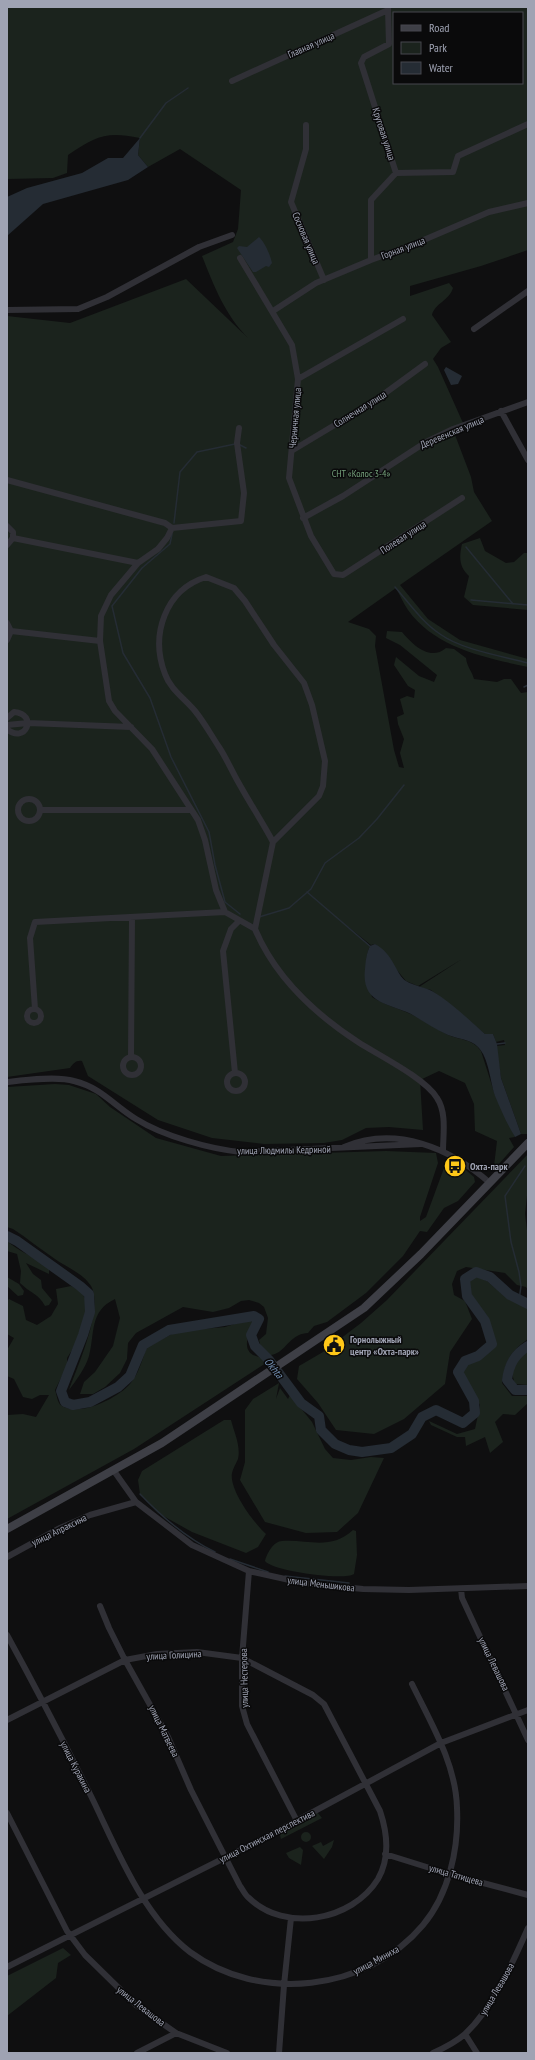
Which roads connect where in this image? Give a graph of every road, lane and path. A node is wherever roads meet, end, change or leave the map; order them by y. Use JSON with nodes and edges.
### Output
{"nodes":[{"id":1,"x":388,"y":9,"type":"edge"},
{"id":2,"x":232,"y":80,"type":"dead end"},
{"id":3,"x":528,"y":124,"type":"edge"},
{"id":4,"x":306,"y":125,"type":"dead end"},
{"id":5,"x":396,"y":172,"type":"junction"},
{"id":6,"x":528,"y":203,"type":"edge"},
{"id":7,"x":232,"y":235,"type":"dead end"},
{"id":8,"x":240,"y":258,"type":"dead end"},
{"id":9,"x":371,"y":260,"type":"junction"},
{"id":10,"x":324,"y":280,"type":"junction"},
{"id":11,"x":528,"y":291,"type":"edge"},
{"id":12,"x":7,"y":310,"type":"edge"},
{"id":13,"x":273,"y":311,"type":"junction"},
{"id":14,"x":403,"y":319,"type":"dead end"},
{"id":15,"x":474,"y":329,"type":"dead end"},
{"id":16,"x":425,"y":364,"type":"dead end"},
{"id":17,"x":298,"y":379,"type":"junction"},
{"id":18,"x":528,"y":402,"type":"edge"},
{"id":19,"x":502,"y":414,"type":"junction"},
{"id":20,"x":239,"y":428,"type":"dead end"},
{"id":21,"x":293,"y":450,"type":"junction"},
{"id":22,"x":528,"y":460,"type":"edge"},
{"id":23,"x":7,"y":480,"type":"edge"},
{"id":24,"x":462,"y":498,"type":"dead end"},
{"id":25,"x":303,"y":518,"type":"junction"},
{"id":26,"x":7,"y":526,"type":"edge"},
{"id":27,"x":173,"y":528,"type":"junction"},
{"id":28,"x":13,"y":538,"type":"junction"},
{"id":29,"x":7,"y":545,"type":"edge"},
{"id":30,"x":138,"y":563,"type":"junction"},
{"id":31,"x":343,"y":575,"type":"joint"},
{"id":32,"x":7,"y":623,"type":"edge"},
{"id":33,"x":12,"y":631,"type":"junction"},
{"id":34,"x":7,"y":640,"type":"edge"},
{"id":35,"x":100,"y":641,"type":"junction"},
{"id":36,"x":7,"y":718,"type":"edge"},
{"id":37,"x":28,"y":723,"type":"junction"},
{"id":38,"x":7,"y":725,"type":"edge"},
{"id":39,"x":131,"y":728,"type":"junction"},
{"id":40,"x":7,"y":729,"type":"edge"},
{"id":41,"x":41,"y":810,"type":"dead end"},
{"id":42,"x":191,"y":810,"type":"junction"},
{"id":43,"x":273,"y":842,"type":"junction"},
{"id":44,"x":225,"y":912,"type":"junction"},
{"id":45,"x":132,"y":918,"type":"junction"},
{"id":46,"x":239,"y":920,"type":"junction"},
{"id":47,"x":255,"y":929,"type":"junction"},
{"id":48,"x":35,"y":1009,"type":"dead end"},
{"id":49,"x":131,"y":1057,"type":"dead end"},
{"id":50,"x":235,"y":1073,"type":"dead end"},
{"id":51,"x":7,"y":1082,"type":"edge"},
{"id":52,"x":528,"y":1143,"type":"edge"},
{"id":53,"x":443,"y":1151,"type":"junction"},
{"id":54,"x":490,"y":1182,"type":"junction"},
{"id":55,"x":114,"y":1471,"type":"junction"},
{"id":56,"x":136,"y":1502,"type":"junction"},
{"id":57,"x":7,"y":1529,"type":"edge"},
{"id":58,"x":7,"y":1557,"type":"edge"},
{"id":59,"x":249,"y":1571,"type":"junction"},
{"id":60,"x":528,"y":1586,"type":"edge"},
{"id":61,"x":461,"y":1588,"type":"junction"},
{"id":62,"x":100,"y":1606,"type":"dead end"},
{"id":63,"x":7,"y":1635,"type":"edge"},
{"id":64,"x":242,"y":1658,"type":"junction"},
{"id":65,"x":125,"y":1660,"type":"junction"},
{"id":66,"x":412,"y":1684,"type":"dead end"},
{"id":67,"x":43,"y":1701,"type":"junction"},
{"id":68,"x":528,"y":1710,"type":"edge"},
{"id":69,"x":517,"y":1713,"type":"junction"},
{"id":70,"x":7,"y":1720,"type":"edge"},
{"id":71,"x":528,"y":1740,"type":"edge"},
{"id":72,"x":441,"y":1743,"type":"junction"},
{"id":73,"x":366,"y":1784,"type":"junction"},
{"id":74,"x":7,"y":1813,"type":"edge"},
{"id":75,"x":297,"y":1821,"type":"junction"},
{"id":76,"x":385,"y":1854,"type":"junction"},
{"id":77,"x":226,"y":1857,"type":"junction"},
{"id":78,"x":449,"y":1874,"type":"junction"},
{"id":79,"x":528,"y":1895,"type":"edge"},
{"id":80,"x":143,"y":1900,"type":"junction"},
{"id":81,"x":291,"y":1918,"type":"junction"},
{"id":82,"x":528,"y":1928,"type":"edge"},
{"id":83,"x":70,"y":1936,"type":"junction"},
{"id":84,"x":7,"y":1967,"type":"edge"},
{"id":85,"x":284,"y":1985,"type":"junction"},
{"id":86,"x":176,"y":2033,"type":"junction"},
{"id":87,"x":465,"y":2034,"type":"junction"},
{"id":88,"x":137,"y":2053,"type":"edge"},
{"id":89,"x":227,"y":2053,"type":"edge"},
{"id":90,"x":279,"y":2053,"type":"edge"},
{"id":91,"x":433,"y":2053,"type":"edge"},
{"id":92,"x":476,"y":2053,"type":"edge"}],
"edges":[{"from":1,"to":2,"type":"street","name":"Главная улица"},
{"from":1,"to":5,"type":"street","name":"Круговая улица"},
{"from":3,"to":5,"type":"street","name":"Круговая улица"},
{"from":4,"to":10,"type":"street","name":"Сосновая улица"},
{"from":5,"to":9,"type":"street","name":"Горная улица"},
{"from":6,"to":9,"type":"street","name":"Горная улица"},
{"from":7,"to":12,"type":"street"},
{"from":8,"to":13,"type":"street","name":"Черничная улица"},
{"from":9,"to":10,"type":"street"},
{"from":10,"to":13,"type":"street"},
{"from":11,"to":15,"type":"street"},
{"from":13,"to":17,"type":"street","name":"Черничная улица"},
{"from":14,"to":17,"type":"street"},
{"from":16,"to":21,"type":"street","name":"Солнечная улица"},
{"from":17,"to":21,"type":"street","name":"Черничная улица"},
{"from":18,"to":19,"type":"street","name":"Деревенская улица"},
{"from":19,"to":22,"type":"street"},
{"from":19,"to":25,"type":"street","name":"Деревенская улица"},
{"from":20,"to":27,"type":"street"},
{"from":21,"to":25,"type":"street","name":"Черничная улица"},
{"from":23,"to":27,"type":"street"},
{"from":24,"to":31,"type":"street","name":"Полевая улица"},
{"from":25,"to":31,"type":"street","name":"Черничная улица"},
{"from":26,"to":28,"type":"street"},
{"from":27,"to":30,"type":"street"},
{"from":28,"to":29,"type":"street"},
{"from":28,"to":30,"type":"street"},
{"from":30,"to":35,"type":"street"},
{"from":32,"to":33,"type":"street"},
{"from":33,"to":34,"type":"street"},
{"from":33,"to":35,"type":"street"},
{"from":35,"to":39,"type":"street"},
{"from":36,"to":37,"type":"street"},
{"from":37,"to":38,"type":"street"},
{"from":37,"to":39,"type":"street"},
{"from":37,"to":40,"type":"street"},
{"from":39,"to":42,"type":"street"},
{"from":41,"to":42,"type":"street"},
{"from":42,"to":44,"type":"street"},
{"from":43,"to":43,"type":"street"},
{"from":43,"to":47,"type":"street"},
{"from":44,"to":45,"type":"street"},
{"from":44,"to":46,"type":"street"},
{"from":45,"to":48,"type":"street"},
{"from":45,"to":49,"type":"street"},
{"from":46,"to":47,"type":"street"},
{"from":46,"to":50,"type":"street"},
{"from":47,"to":53,"type":"street"},
{"from":51,"to":53,"type":"street","name":"улица Людмилы Кедриной"},
{"from":52,"to":54,"type":"street"},
{"from":53,"to":54,"type":"street","name":"улица Людмилы Кедриной"},
{"from":54,"to":55,"type":"street"},
{"from":55,"to":56,"type":"street","name":"улица Меньшикова"},
{"from":55,"to":57,"type":"street"},
{"from":56,"to":58,"type":"street","name":"улица Апраксина"},
{"from":56,"to":59,"type":"street","name":"улица Меньшикова"},
{"from":59,"to":61,"type":"street","name":"улица Меньшикова"},
{"from":59,"to":64,"type":"street","name":"улица Нестерова"},
{"from":60,"to":61,"type":"street","name":"улица Меньшикова"},
{"from":61,"to":69,"type":"street","name":"улица Левашова"},
{"from":62,"to":65,"type":"street","name":"улица Матвеева"},
{"from":63,"to":67,"type":"street","name":"улица Куракина"},
{"from":64,"to":65,"type":"street","name":"улица Голицина"},
{"from":64,"to":73,"type":"street","name":"улица Голицина"},
{"from":64,"to":75,"type":"street","name":"улица Нестерова"},
{"from":65,"to":67,"type":"street","name":"улица Голицина"},
{"from":65,"to":77,"type":"street","name":"улица Матвеева"},
{"from":66,"to":72,"type":"street","name":"улица Миниха"},
{"from":67,"to":70,"type":"street","name":"улица Голицина"},
{"from":67,"to":80,"type":"street","name":"улица Куракина"},
{"from":68,"to":69,"type":"street","name":"улица Охтинская перспектива"},
{"from":69,"to":71,"type":"street","name":"улица Левашова"},
{"from":69,"to":72,"type":"street","name":"улица Охтинская перспектива"},
{"from":72,"to":73,"type":"street","name":"улица Охтинская перспектива"},
{"from":72,"to":78,"type":"street","name":"улица Миниха"},
{"from":73,"to":75,"type":"street","name":"улица Охтинская перспектива"},
{"from":73,"to":76,"type":"street","name":"улица Голицина"},
{"from":74,"to":83,"type":"street","name":"улица Левашова"},
{"from":75,"to":77,"type":"street","name":"улица Охтинская перспектива"},
{"from":76,"to":78,"type":"street","name":"улица Татищева"},
{"from":76,"to":81,"type":"street","name":"улица Голицина"},
{"from":77,"to":80,"type":"street","name":"улица Охтинская перспектива"},
{"from":77,"to":81,"type":"street","name":"улица Матвеева"},
{"from":78,"to":79,"type":"street","name":"улица Татищева"},
{"from":78,"to":85,"type":"street","name":"улица Миниха"},
{"from":80,"to":83,"type":"street","name":"улица Охтинская перспектива"},
{"from":80,"to":85,"type":"street","name":"улица Миниха"},
{"from":81,"to":85,"type":"street"},
{"from":82,"to":87,"type":"street","name":"улица Левашова"},
{"from":83,"to":84,"type":"street","name":"улица Охтинская перспектива"},
{"from":83,"to":86,"type":"street","name":"улица Левашова"},
{"from":85,"to":90,"type":"street"},
{"from":86,"to":88,"type":"street"},
{"from":86,"to":89,"type":"street","name":"улица Левашова"},
{"from":87,"to":91,"type":"street","name":"улица Левашова"},
{"from":87,"to":92,"type":"street"}]}
